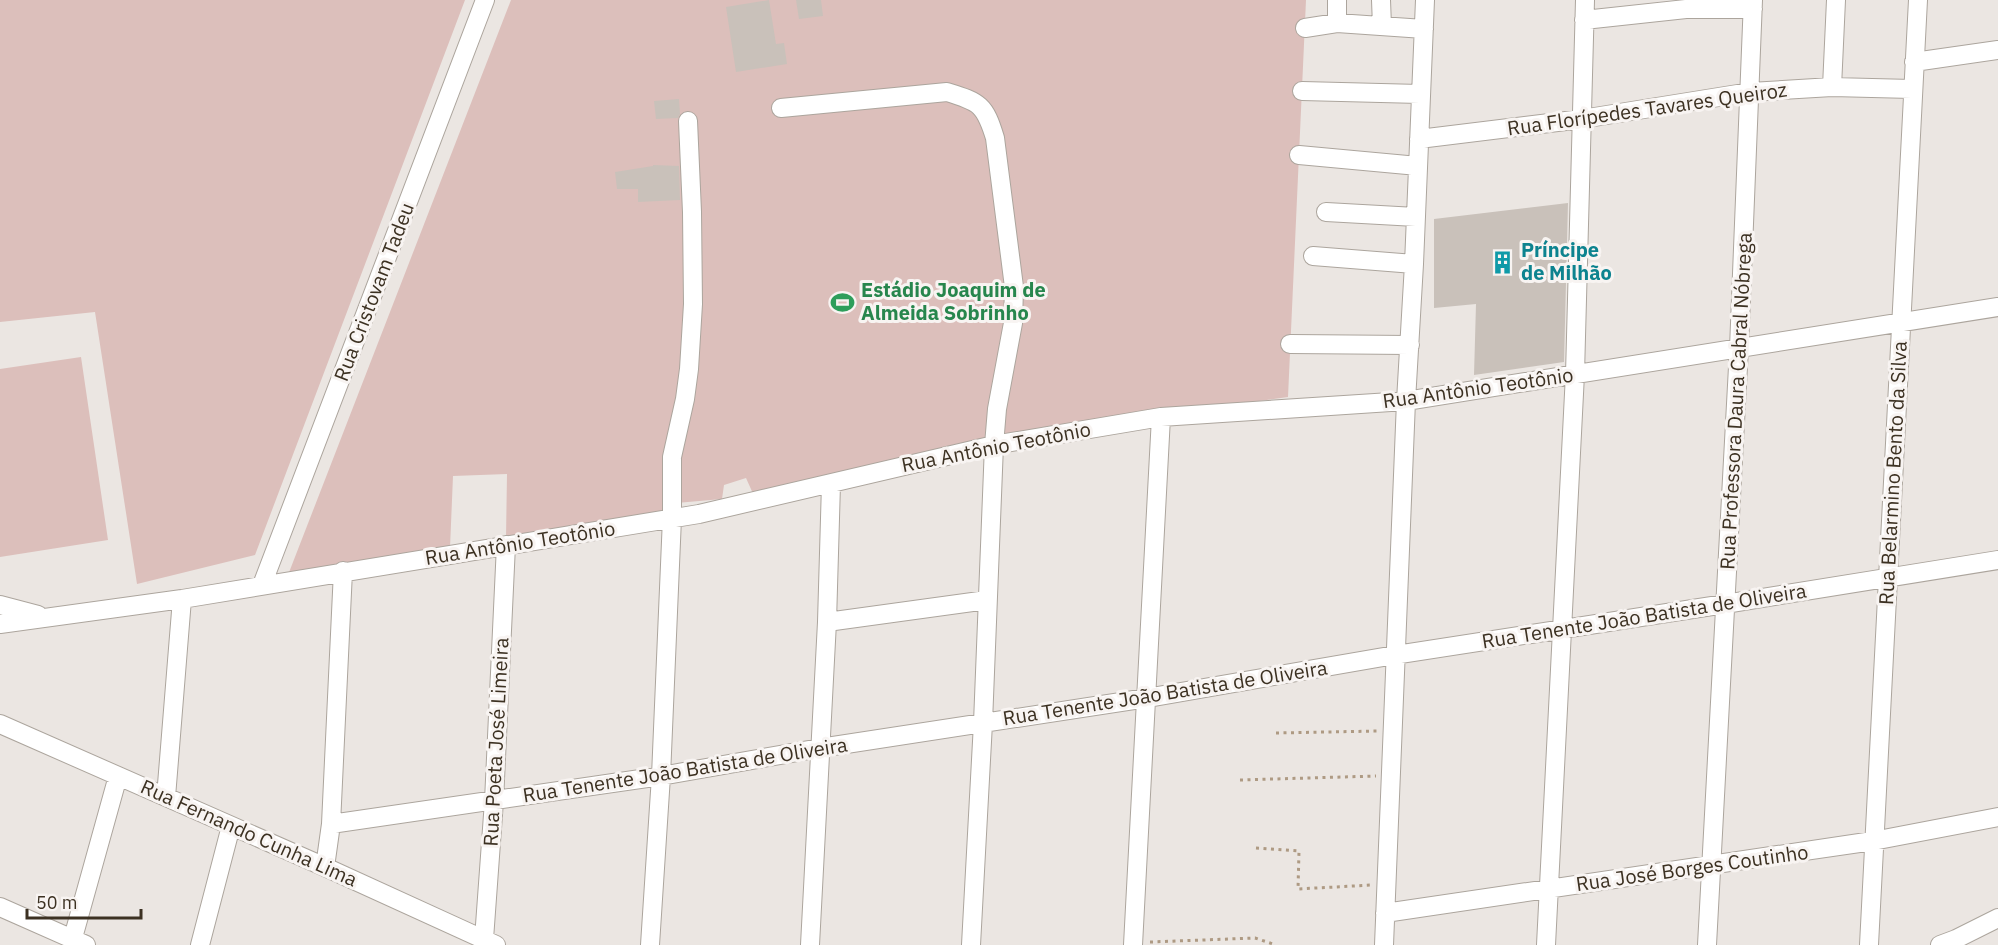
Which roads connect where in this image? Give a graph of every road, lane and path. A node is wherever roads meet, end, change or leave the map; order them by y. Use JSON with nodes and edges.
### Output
{"nodes":[{"id":1,"x":485,"y":0,"type":"edge"},
{"id":2,"x":1337,"y":0,"type":"edge"},
{"id":3,"x":1381,"y":0,"type":"edge"},
{"id":4,"x":1425,"y":0,"type":"edge"},
{"id":5,"x":1585,"y":0,"type":"edge"},
{"id":6,"x":1836,"y":0,"type":"edge"},
{"id":7,"x":1918,"y":0,"type":"edge"},
{"id":8,"x":1753,"y":4,"type":"edge"},
{"id":9,"x":1686,"y":5,"type":"edge"},
{"id":10,"x":1584,"y":20,"type":"junction"},
{"id":11,"x":1336,"y":22,"type":"junction"},
{"id":12,"x":1382,"y":26,"type":"junction"},
{"id":13,"x":1305,"y":28,"type":"dead end"},
{"id":14,"x":1424,"y":29,"type":"junction"},
{"id":15,"x":1998,"y":50,"type":"edge"},
{"id":16,"x":1914,"y":62,"type":"junction"},
{"id":17,"x":1832,"y":87,"type":"junction"},
{"id":18,"x":1912,"y":89,"type":"junction"},
{"id":19,"x":1302,"y":92,"type":"dead end"},
{"id":20,"x":1750,"y":92,"type":"junction"},
{"id":21,"x":1420,"y":94,"type":"junction"},
{"id":22,"x":781,"y":108,"type":"dead end"},
{"id":23,"x":1582,"y":119,"type":"junction"},
{"id":24,"x":688,"y":121,"type":"dead end"},
{"id":25,"x":1419,"y":139,"type":"junction"},
{"id":26,"x":1299,"y":155,"type":"dead end"},
{"id":27,"x":1418,"y":166,"type":"junction"},
{"id":28,"x":1326,"y":212,"type":"dead end"},
{"id":29,"x":1416,"y":217,"type":"junction"},
{"id":30,"x":1313,"y":256,"type":"dead end"},
{"id":31,"x":1414,"y":264,"type":"junction"},
{"id":32,"x":1998,"y":307,"type":"edge"},
{"id":33,"x":1901,"y":322,"type":"junction"},
{"id":34,"x":1290,"y":344,"type":"dead end"},
{"id":35,"x":1410,"y":345,"type":"junction"},
{"id":36,"x":1739,"y":348,"type":"junction"},
{"id":37,"x":1575,"y":374,"type":"junction"},
{"id":38,"x":1406,"y":401,"type":"junction"},
{"id":39,"x":1161,"y":417,"type":"junction"},
{"id":40,"x":994,"y":445,"type":"junction"},
{"id":41,"x":831,"y":484,"type":"junction"},
{"id":42,"x":672,"y":518,"type":"junction"},
{"id":43,"x":506,"y":545,"type":"junction"},
{"id":44,"x":1998,"y":560,"type":"edge"},
{"id":45,"x":343,"y":571,"type":"junction"},
{"id":46,"x":1888,"y":577,"type":"junction"},
{"id":47,"x":262,"y":585,"type":"junction"},
{"id":48,"x":182,"y":599,"type":"junction"},
{"id":49,"x":987,"y":600,"type":"junction"},
{"id":50,"x":1725,"y":604,"type":"junction"},
{"id":51,"x":0,"y":605,"type":"edge"},
{"id":52,"x":48,"y":617,"type":"junction"},
{"id":53,"x":827,"y":622,"type":"junction"},
{"id":54,"x":0,"y":624,"type":"edge"},
{"id":55,"x":1563,"y":628,"type":"junction"},
{"id":56,"x":1395,"y":655,"type":"junction"},
{"id":57,"x":1147,"y":698,"type":"junction"},
{"id":58,"x":983,"y":723,"type":"junction"},
{"id":59,"x":0,"y":724,"type":"edge"},
{"id":60,"x":1392,"y":731,"type":"junction"},
{"id":61,"x":1276,"y":733,"type":"dead end"},
{"id":62,"x":820,"y":748,"type":"junction"},
{"id":63,"x":118,"y":776,"type":"junction"},
{"id":64,"x":661,"y":776,"type":"junction"},
{"id":65,"x":1390,"y":776,"type":"junction"},
{"id":66,"x":1240,"y":780,"type":"dead end"},
{"id":67,"x":166,"y":797,"type":"junction"},
{"id":68,"x":495,"y":801,"type":"junction"},
{"id":69,"x":1998,"y":817,"type":"edge"},
{"id":70,"x":331,"y":824,"type":"junction"},
{"id":71,"x":231,"y":826,"type":"junction"},
{"id":72,"x":1873,"y":841,"type":"junction"},
{"id":73,"x":1256,"y":848,"type":"dead end"},
{"id":74,"x":1711,"y":866,"type":"junction"},
{"id":75,"x":325,"y":867,"type":"junction"},
{"id":76,"x":1386,"y":884,"type":"junction"},
{"id":77,"x":1550,"y":889,"type":"junction"},
{"id":78,"x":0,"y":907,"type":"edge"},
{"id":79,"x":1385,"y":913,"type":"junction"},
{"id":80,"x":1998,"y":918,"type":"edge"},
{"id":81,"x":490,"y":942,"type":"edge"},
{"id":82,"x":77,"y":943,"type":"edge"},
{"id":83,"x":1133,"y":944,"type":"edge"},
{"id":84,"x":200,"y":945,"type":"edge"},
{"id":85,"x":650,"y":945,"type":"edge"},
{"id":86,"x":810,"y":945,"type":"edge"},
{"id":87,"x":971,"y":945,"type":"edge"},
{"id":88,"x":1276,"y":945,"type":"edge"},
{"id":89,"x":1384,"y":945,"type":"edge"},
{"id":90,"x":1546,"y":945,"type":"edge"},
{"id":91,"x":1707,"y":945,"type":"edge"},
{"id":92,"x":1869,"y":945,"type":"edge"},
{"id":93,"x":1940,"y":945,"type":"edge"}],
"edges":[{"from":1,"to":47,"type":"street","name":"Rua Cristovam Tadeu"},
{"from":2,"to":11,"type":"street"},
{"from":3,"to":12,"type":"street"},
{"from":4,"to":14,"type":"street"},
{"from":5,"to":10,"type":"street"},
{"from":6,"to":17,"type":"street"},
{"from":7,"to":16,"type":"street","name":"Rua Belarmino Bento da Silva"},
{"from":8,"to":9,"type":"street"},
{"from":8,"to":20,"type":"street","name":"Rua Professora Daura Cabral Nóbrega"},
{"from":9,"to":10,"type":"street"},
{"from":10,"to":23,"type":"street"},
{"from":11,"to":12,"type":"street"},
{"from":11,"to":13,"type":"street"},
{"from":12,"to":14,"type":"street"},
{"from":14,"to":21,"type":"street"},
{"from":15,"to":16,"type":"street"},
{"from":16,"to":18,"type":"street","name":"Rua Belarmino Bento da Silva"},
{"from":17,"to":18,"type":"street","name":"Rua Florípedes Tavares Queiroz"},
{"from":17,"to":20,"type":"street","name":"Rua Florípedes Tavares Queiroz"},
{"from":18,"to":33,"type":"street","name":"Rua Belarmino Bento da Silva"},
{"from":19,"to":21,"type":"street"},
{"from":20,"to":23,"type":"street","name":"Rua Florípedes Tavares Queiroz"},
{"from":20,"to":36,"type":"street","name":"Rua Professora Daura Cabral Nóbrega"},
{"from":21,"to":25,"type":"street"},
{"from":22,"to":40,"type":"street"},
{"from":23,"to":25,"type":"street","name":"Rua Florípedes Tavares Queiroz"},
{"from":23,"to":37,"type":"street"},
{"from":24,"to":42,"type":"street"},
{"from":25,"to":27,"type":"street"},
{"from":26,"to":27,"type":"street"},
{"from":27,"to":29,"type":"street"},
{"from":28,"to":29,"type":"street"},
{"from":29,"to":31,"type":"street"},
{"from":30,"to":31,"type":"street"},
{"from":31,"to":35,"type":"street"},
{"from":32,"to":33,"type":"street","name":"Rua Antônio Teotônio"},
{"from":33,"to":36,"type":"street","name":"Rua Antônio Teotônio"},
{"from":33,"to":46,"type":"street","name":"Rua Belarmino Bento da Silva"},
{"from":34,"to":35,"type":"street"},
{"from":35,"to":38,"type":"street"},
{"from":36,"to":37,"type":"street","name":"Rua Antônio Teotônio"},
{"from":36,"to":50,"type":"street","name":"Rua Professora Daura Cabral Nóbrega"},
{"from":37,"to":38,"type":"street","name":"Rua Antônio Teotônio"},
{"from":37,"to":55,"type":"street"},
{"from":38,"to":39,"type":"street","name":"Rua Antônio Teotônio"},
{"from":38,"to":56,"type":"street"},
{"from":39,"to":40,"type":"street","name":"Rua Antônio Teotônio"},
{"from":39,"to":57,"type":"street"},
{"from":40,"to":41,"type":"street","name":"Rua Antônio Teotônio"},
{"from":40,"to":49,"type":"street"},
{"from":41,"to":42,"type":"street","name":"Rua Antônio Teotônio"},
{"from":41,"to":53,"type":"street"},
{"from":42,"to":43,"type":"street","name":"Rua Antônio Teotônio"},
{"from":42,"to":64,"type":"street"},
{"from":43,"to":45,"type":"street","name":"Rua Antônio Teotônio"},
{"from":43,"to":68,"type":"street","name":"Rua Poeta José Limeira"},
{"from":44,"to":46,"type":"street","name":"Rua Tenente João Batista de Oliveira"},
{"from":45,"to":47,"type":"street","name":"Rua Antônio Teotônio"},
{"from":45,"to":70,"type":"street"},
{"from":46,"to":50,"type":"street","name":"Rua Tenente João Batista de Oliveira"},
{"from":46,"to":72,"type":"street","name":"Rua Belarmino Bento da Silva"},
{"from":47,"to":48,"type":"street","name":"Rua Antônio Teotônio"},
{"from":48,"to":52,"type":"street","name":"Rua Antônio Teotônio"},
{"from":48,"to":67,"type":"street"},
{"from":49,"to":53,"type":"street"},
{"from":49,"to":58,"type":"street"},
{"from":50,"to":55,"type":"street","name":"Rua Tenente João Batista de Oliveira"},
{"from":50,"to":74,"type":"street","name":"Rua Professora Daura Cabral Nóbrega"},
{"from":51,"to":52,"type":"street"},
{"from":52,"to":54,"type":"street","name":"Rua Antônio Teotônio"},
{"from":53,"to":62,"type":"street"},
{"from":55,"to":56,"type":"street","name":"Rua Tenente João Batista de Oliveira"},
{"from":55,"to":77,"type":"street"},
{"from":56,"to":57,"type":"street","name":"Rua Tenente João Batista de Oliveira"},
{"from":56,"to":60,"type":"street"},
{"from":57,"to":58,"type":"street","name":"Rua Tenente João Batista de Oliveira"},
{"from":57,"to":83,"type":"street"},
{"from":58,"to":62,"type":"street","name":"Rua Tenente João Batista de Oliveira"},
{"from":58,"to":87,"type":"street"},
{"from":59,"to":63,"type":"street","name":"Rua Fernando Cunha Lima"},
{"from":60,"to":61,"type":"path"},
{"from":60,"to":65,"type":"street"},
{"from":62,"to":64,"type":"street","name":"Rua Tenente João Batista de Oliveira"},
{"from":62,"to":86,"type":"street"},
{"from":63,"to":67,"type":"street","name":"Rua Fernando Cunha Lima"},
{"from":63,"to":82,"type":"street"},
{"from":64,"to":68,"type":"street","name":"Rua Tenente João Batista de Oliveira"},
{"from":64,"to":85,"type":"street"},
{"from":65,"to":66,"type":"path"},
{"from":65,"to":76,"type":"street"},
{"from":67,"to":71,"type":"street","name":"Rua Fernando Cunha Lima"},
{"from":68,"to":70,"type":"street","name":"Rua Tenente João Batista de Oliveira"},
{"from":68,"to":81,"type":"street","name":"Rua Poeta José Limeira"},
{"from":69,"to":72,"type":"street","name":"Rua José Borges Coutinho"},
{"from":70,"to":75,"type":"street"},
{"from":71,"to":75,"type":"street","name":"Rua Fernando Cunha Lima"},
{"from":71,"to":84,"type":"street"},
{"from":72,"to":74,"type":"street","name":"Rua José Borges Coutinho"},
{"from":72,"to":92,"type":"street","name":"Rua Belarmino Bento da Silva"},
{"from":73,"to":76,"type":"path"},
{"from":74,"to":77,"type":"street","name":"Rua José Borges Coutinho"},
{"from":74,"to":91,"type":"street","name":"Rua Professora Daura Cabral Nóbrega"},
{"from":75,"to":81,"type":"street","name":"Rua Fernando Cunha Lima"},
{"from":76,"to":79,"type":"street"},
{"from":77,"to":79,"type":"street","name":"Rua José Borges Coutinho"},
{"from":77,"to":90,"type":"street"},
{"from":78,"to":82,"type":"street"},
{"from":79,"to":89,"type":"street"},
{"from":80,"to":93,"type":"street"},
{"from":83,"to":88,"type":"path"}]}
